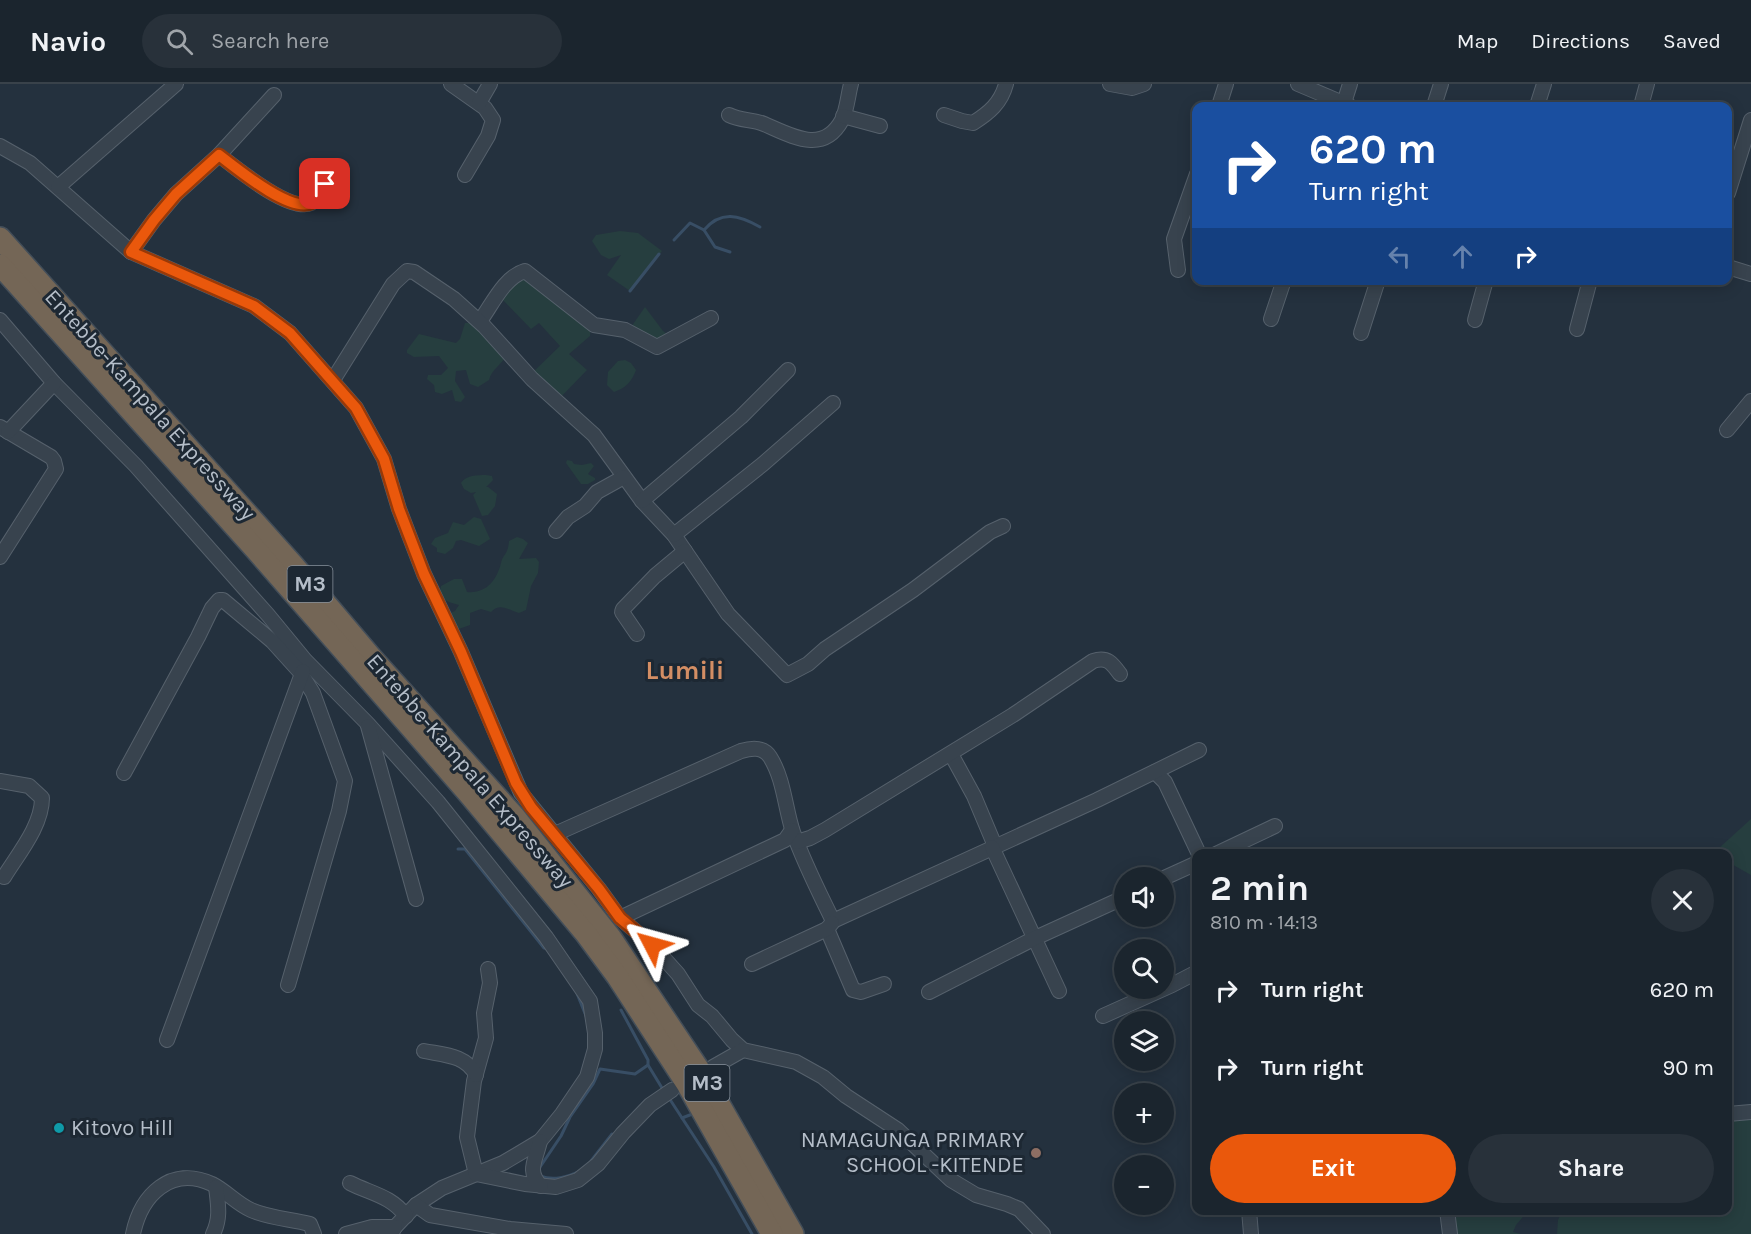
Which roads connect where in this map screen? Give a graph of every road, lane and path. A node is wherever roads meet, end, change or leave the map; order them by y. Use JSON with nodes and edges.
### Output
{"nodes":[{"id":1,"x":176,"y":84,"type":"edge"},
{"id":2,"x":451,"y":84,"type":"edge"},
{"id":3,"x":490,"y":84,"type":"edge"},
{"id":4,"x":851,"y":84,"type":"edge"},
{"id":5,"x":1006,"y":84,"type":"edge"},
{"id":6,"x":1110,"y":84,"type":"edge"},
{"id":7,"x":1144,"y":84,"type":"edge"},
{"id":8,"x":1226,"y":84,"type":"edge"},
{"id":9,"x":1298,"y":84,"type":"edge"},
{"id":10,"x":1350,"y":84,"type":"edge"},
{"id":11,"x":1441,"y":84,"type":"edge"},
{"id":12,"x":1544,"y":84,"type":"edge"},
{"id":13,"x":1647,"y":84,"type":"edge"},
{"id":14,"x":274,"y":95,"type":"dead end"},
{"id":15,"x":1220,"y":102,"type":"edge"},
{"id":16,"x":1337,"y":102,"type":"edge"},
{"id":17,"x":1347,"y":102,"type":"edge"},
{"id":18,"x":1435,"y":102,"type":"edge"},
{"id":19,"x":1538,"y":102,"type":"edge"},
{"id":20,"x":1642,"y":102,"type":"edge"},
{"id":21,"x":479,"y":103,"type":"junction"},
{"id":22,"x":729,"y":115,"type":"dead end"},
{"id":23,"x":944,"y":115,"type":"dead end"},
{"id":24,"x":843,"y":116,"type":"junction"},
{"id":25,"x":1751,"y":120,"type":"edge"},
{"id":26,"x":880,"y":126,"type":"dead end"},
{"id":27,"x":0,"y":146,"type":"edge"},
{"id":28,"x":219,"y":155,"type":"junction"},
{"id":29,"x":334,"y":170,"type":"dead end"},
{"id":30,"x":465,"y":175,"type":"dead end"},
{"id":31,"x":1732,"y":180,"type":"edge"},
{"id":32,"x":58,"y":187,"type":"junction"},
{"id":33,"x":1192,"y":188,"type":"edge"},
{"id":34,"x":0,"y":237,"type":"edge"},
{"id":35,"x":131,"y":252,"type":"junction"},
{"id":36,"x":0,"y":265,"type":"edge"},
{"id":37,"x":1732,"y":268,"type":"edge"},
{"id":38,"x":1178,"y":270,"type":"dead end"},
{"id":39,"x":1751,"y":273,"type":"edge"},
{"id":40,"x":1282,"y":285,"type":"edge"},
{"id":41,"x":1376,"y":285,"type":"edge"},
{"id":42,"x":1485,"y":285,"type":"edge"},
{"id":43,"x":1589,"y":285,"type":"edge"},
{"id":44,"x":711,"y":318,"type":"dead end"},
{"id":45,"x":1270,"y":319,"type":"dead end"},
{"id":46,"x":0,"y":320,"type":"edge"},
{"id":47,"x":1475,"y":320,"type":"dead end"},
{"id":48,"x":480,"y":321,"type":"junction"},
{"id":49,"x":1577,"y":329,"type":"dead end"},
{"id":50,"x":1361,"y":333,"type":"dead end"},
{"id":51,"x":788,"y":370,"type":"dead end"},
{"id":52,"x":333,"y":380,"type":"junction"},
{"id":53,"x":54,"y":383,"type":"junction"},
{"id":54,"x":1751,"y":401,"type":"edge"},
{"id":55,"x":833,"y":403,"type":"dead end"},
{"id":56,"x":4,"y":429,"type":"edge"},
{"id":57,"x":1727,"y":430,"type":"dead end"},
{"id":58,"x":624,"y":477,"type":"junction"},
{"id":59,"x":642,"y":501,"type":"junction"},
{"id":60,"x":1003,"y":526,"type":"dead end"},
{"id":61,"x":556,"y":531,"type":"dead end"},
{"id":62,"x":674,"y":535,"type":"junction"},
{"id":63,"x":685,"y":551,"type":"junction"},
{"id":64,"x":0,"y":557,"type":"edge"},
{"id":65,"x":637,"y":634,"type":"dead end"},
{"id":66,"x":304,"y":660,"type":"junction"},
{"id":67,"x":1120,"y":674,"type":"dead end"},
{"id":68,"x":302,"y":675,"type":"junction"},
{"id":69,"x":368,"y":724,"type":"junction"},
{"id":70,"x":1199,"y":750,"type":"dead end"},
{"id":71,"x":951,"y":754,"type":"junction"},
{"id":72,"x":1155,"y":772,"type":"junction"},
{"id":73,"x":124,"y":773,"type":"dead end"},
{"id":74,"x":0,"y":781,"type":"edge"},
{"id":75,"x":1275,"y":826,"type":"dead end"},
{"id":76,"x":555,"y":834,"type":"junction"},
{"id":77,"x":795,"y":836,"type":"junction"},
{"id":78,"x":993,"y":847,"type":"junction"},
{"id":79,"x":1197,"y":849,"type":"edge"},
{"id":80,"x":1227,"y":849,"type":"edge"},
{"id":81,"x":1192,"y":865,"type":"edge"},
{"id":82,"x":1174,"y":873,"type":"edge"},
{"id":83,"x":4,"y":877,"type":"dead end"},
{"id":84,"x":416,"y":899,"type":"dead end"},
{"id":85,"x":1114,"y":902,"type":"edge"},
{"id":86,"x":620,"y":918,"type":"junction"},
{"id":87,"x":830,"y":925,"type":"junction"},
{"id":88,"x":1033,"y":939,"type":"junction"},
{"id":89,"x":753,"y":964,"type":"dead end"},
{"id":90,"x":488,"y":969,"type":"dead end"},
{"id":91,"x":1192,"y":975,"type":"edge"},
{"id":92,"x":884,"y":984,"type":"dead end"},
{"id":93,"x":288,"y":985,"type":"dead end"},
{"id":94,"x":1059,"y":991,"type":"dead end"},
{"id":95,"x":929,"y":992,"type":"dead end"},
{"id":96,"x":1103,"y":1016,"type":"dead end"},
{"id":97,"x":167,"y":1040,"type":"dead end"},
{"id":98,"x":744,"y":1050,"type":"junction"},
{"id":99,"x":424,"y":1051,"type":"dead end"},
{"id":100,"x":713,"y":1067,"type":"dead end"},
{"id":101,"x":476,"y":1075,"type":"junction"},
{"id":102,"x":672,"y":1090,"type":"dead end"},
{"id":103,"x":1751,"y":1113,"type":"edge"},
{"id":104,"x":1732,"y":1114,"type":"edge"},
{"id":105,"x":540,"y":1141,"type":"junction"},
{"id":106,"x":476,"y":1174,"type":"junction"},
{"id":107,"x":350,"y":1183,"type":"dead end"},
{"id":108,"x":541,"y":1185,"type":"junction"},
{"id":109,"x":216,"y":1187,"type":"junction"},
{"id":110,"x":417,"y":1205,"type":"junction"},
{"id":111,"x":1249,"y":1215,"type":"edge"},
{"id":112,"x":1448,"y":1215,"type":"edge"},
{"id":113,"x":406,"y":1216,"type":"junction"},
{"id":114,"x":393,"y":1230,"type":"edge"},
{"id":115,"x":133,"y":1234,"type":"edge"},
{"id":116,"x":213,"y":1234,"type":"edge"},
{"id":117,"x":314,"y":1234,"type":"edge"},
{"id":118,"x":346,"y":1234,"type":"edge"},
{"id":119,"x":566,"y":1234,"type":"edge"},
{"id":120,"x":772,"y":1234,"type":"edge"},
{"id":121,"x":793,"y":1234,"type":"edge"},
{"id":122,"x":1043,"y":1234,"type":"edge"},
{"id":123,"x":1251,"y":1234,"type":"edge"},
{"id":124,"x":1450,"y":1234,"type":"edge"}],
"edges":[{"from":1,"to":32,"type":"street"},
{"from":2,"to":21,"type":"street"},
{"from":3,"to":21,"type":"street"},
{"from":4,"to":24,"type":"street"},
{"from":5,"to":23,"type":"street"},
{"from":6,"to":7,"type":"street"},
{"from":8,"to":15,"type":"street"},
{"from":9,"to":16,"type":"street"},
{"from":10,"to":17,"type":"street"},
{"from":11,"to":18,"type":"street"},
{"from":12,"to":19,"type":"street"},
{"from":13,"to":20,"type":"street"},
{"from":14,"to":28,"type":"street"},
{"from":21,"to":30,"type":"street"},
{"from":22,"to":24,"type":"street"},
{"from":24,"to":26,"type":"street"},
{"from":25,"to":31,"type":"street"},
{"from":27,"to":32,"type":"street"},
{"from":28,"to":29,"type":"street"},
{"from":28,"to":35,"type":"street"},
{"from":32,"to":35,"type":"street"},
{"from":33,"to":38,"type":"street"},
{"from":34,"to":121,"type":"highway","name":"Entebbe-Kampala Expressway","number":"M3"},
{"from":35,"to":52,"type":"street"},
{"from":36,"to":120,"type":"highway","name":"Entebbe-Kampala Expressway","number":"M3"},
{"from":37,"to":39,"type":"street"},
{"from":40,"to":45,"type":"street"},
{"from":41,"to":50,"type":"street"},
{"from":42,"to":47,"type":"street"},
{"from":43,"to":49,"type":"street"},
{"from":44,"to":48,"type":"street"},
{"from":46,"to":53,"type":"street"},
{"from":48,"to":52,"type":"street"},
{"from":48,"to":58,"type":"street"},
{"from":51,"to":59,"type":"street"},
{"from":52,"to":76,"type":"street"},
{"from":53,"to":56,"type":"street"},
{"from":53,"to":66,"type":"street"},
{"from":54,"to":57,"type":"street"},
{"from":55,"to":62,"type":"street"},
{"from":56,"to":64,"type":"street"},
{"from":58,"to":59,"type":"street"},
{"from":58,"to":61,"type":"street"},
{"from":59,"to":62,"type":"street"},
{"from":60,"to":63,"type":"street"},
{"from":62,"to":63,"type":"street"},
{"from":63,"to":65,"type":"street"},
{"from":66,"to":68,"type":"street"},
{"from":66,"to":69,"type":"street"},
{"from":67,"to":71,"type":"street"},
{"from":68,"to":73,"type":"street"},
{"from":68,"to":93,"type":"street"},
{"from":68,"to":97,"type":"street"},
{"from":69,"to":84,"type":"street"},
{"from":69,"to":105,"type":"street"},
{"from":70,"to":72,"type":"street"},
{"from":71,"to":77,"type":"street"},
{"from":71,"to":78,"type":"street"},
{"from":72,"to":78,"type":"street"},
{"from":72,"to":79,"type":"street"},
{"from":74,"to":83,"type":"street"},
{"from":75,"to":80,"type":"street"},
{"from":76,"to":77,"type":"street"},
{"from":76,"to":86,"type":"street"},
{"from":77,"to":86,"type":"street"},
{"from":77,"to":87,"type":"street"},
{"from":78,"to":87,"type":"street"},
{"from":78,"to":88,"type":"street"},
{"from":81,"to":82,"type":"street"},
{"from":85,"to":88,"type":"street"},
{"from":86,"to":98,"type":"street"},
{"from":87,"to":89,"type":"street"},
{"from":87,"to":92,"type":"street"},
{"from":88,"to":94,"type":"street"},
{"from":88,"to":95,"type":"street"},
{"from":90,"to":101,"type":"street"},
{"from":91,"to":96,"type":"street"},
{"from":98,"to":100,"type":"street"},
{"from":98,"to":122,"type":"street"},
{"from":99,"to":101,"type":"street"},
{"from":101,"to":106,"type":"street"},
{"from":102,"to":108,"type":"street"},
{"from":103,"to":104,"type":"street"},
{"from":105,"to":106,"type":"street"},
{"from":105,"to":108,"type":"street"},
{"from":106,"to":108,"type":"street"},
{"from":106,"to":110,"type":"street"},
{"from":107,"to":113,"type":"street"},
{"from":109,"to":115,"type":"street"},
{"from":109,"to":116,"type":"street"},
{"from":109,"to":117,"type":"street"},
{"from":110,"to":113,"type":"street"},
{"from":110,"to":119,"type":"street"},
{"from":111,"to":123,"type":"street"},
{"from":112,"to":124,"type":"street"},
{"from":113,"to":114,"type":"street"},
{"from":114,"to":118,"type":"street"}]}
